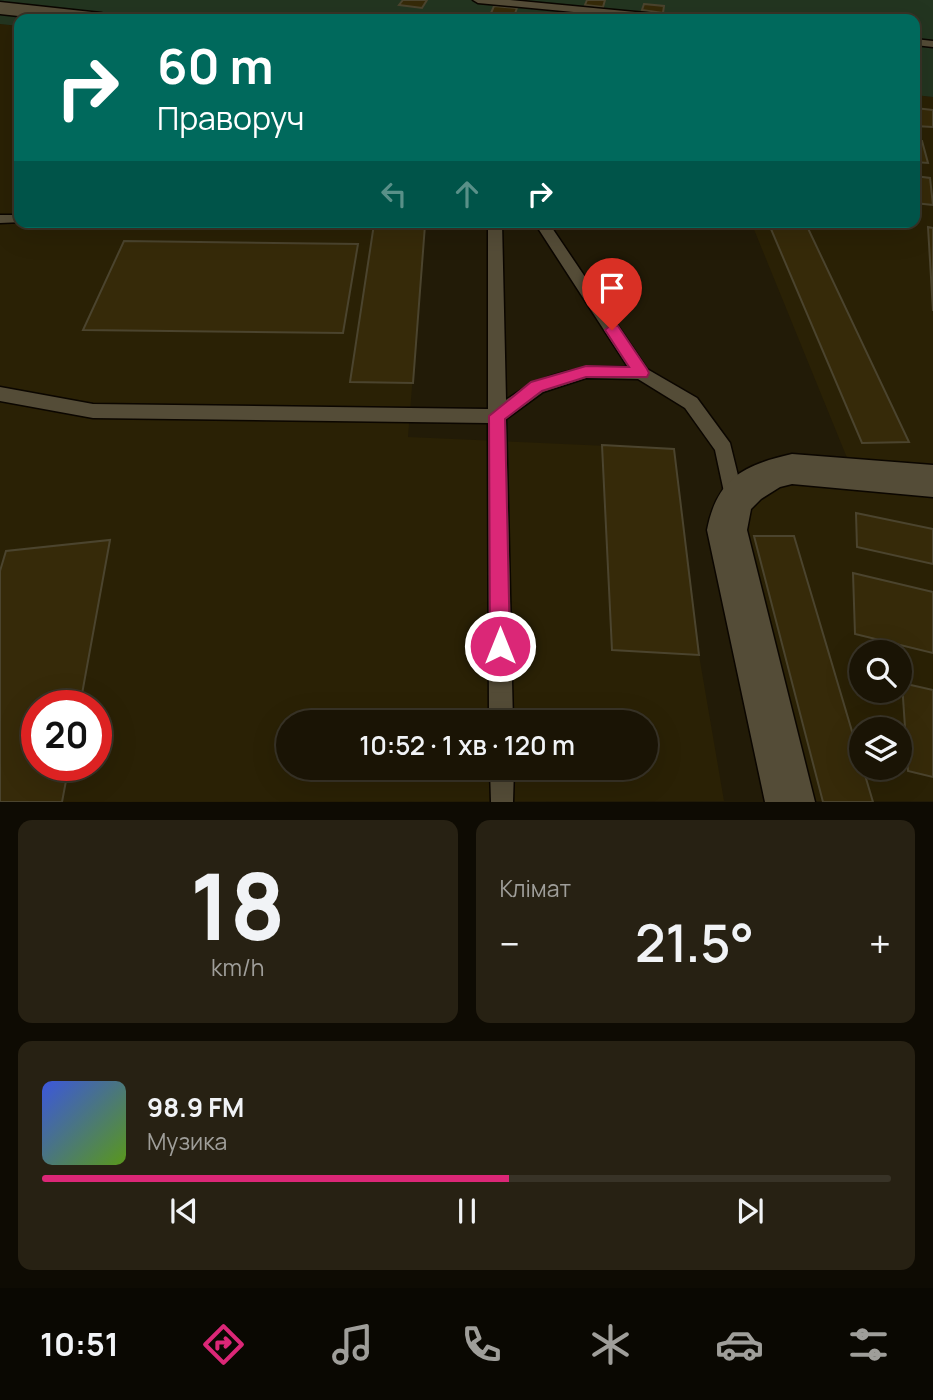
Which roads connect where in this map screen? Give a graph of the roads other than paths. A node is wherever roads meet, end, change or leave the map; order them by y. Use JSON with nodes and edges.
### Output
{"nodes":[{"id":1,"x":478,"y":0,"type":"edge"},
{"id":2,"x":0,"y":8,"type":"edge"},
{"id":3,"x":55,"y":14,"type":"edge"},
{"id":4,"x":625,"y":14,"type":"edge"},
{"id":5,"x":495,"y":228,"type":"edge"},
{"id":6,"x":545,"y":228,"type":"edge"},
{"id":7,"x":641,"y":373,"type":"junction"},
{"id":8,"x":0,"y":394,"type":"edge"},
{"id":9,"x":497,"y":416,"type":"junction"},
{"id":10,"x":933,"y":481,"type":"edge"},
{"id":11,"x":734,"y":500,"type":"junction"},
{"id":12,"x":501,"y":710,"type":"edge"},
{"id":13,"x":502,"y":780,"type":"edge"},
{"id":14,"x":502,"y":798,"type":"dead end"},
{"id":15,"x":790,"y":802,"type":"edge"}],
"edges":[{"from":1,"to":4,"type":"lane"},
{"from":2,"to":3,"type":"street"},
{"from":5,"to":9,"type":"lane"},
{"from":6,"to":7,"type":"lane"},
{"from":7,"to":9,"type":"lane"},
{"from":7,"to":11,"type":"lane"},
{"from":8,"to":9,"type":"lane"},
{"from":9,"to":12,"type":"lane"},
{"from":10,"to":11,"type":"street"},
{"from":11,"to":15,"type":"street"},
{"from":13,"to":14,"type":"lane"}]}
